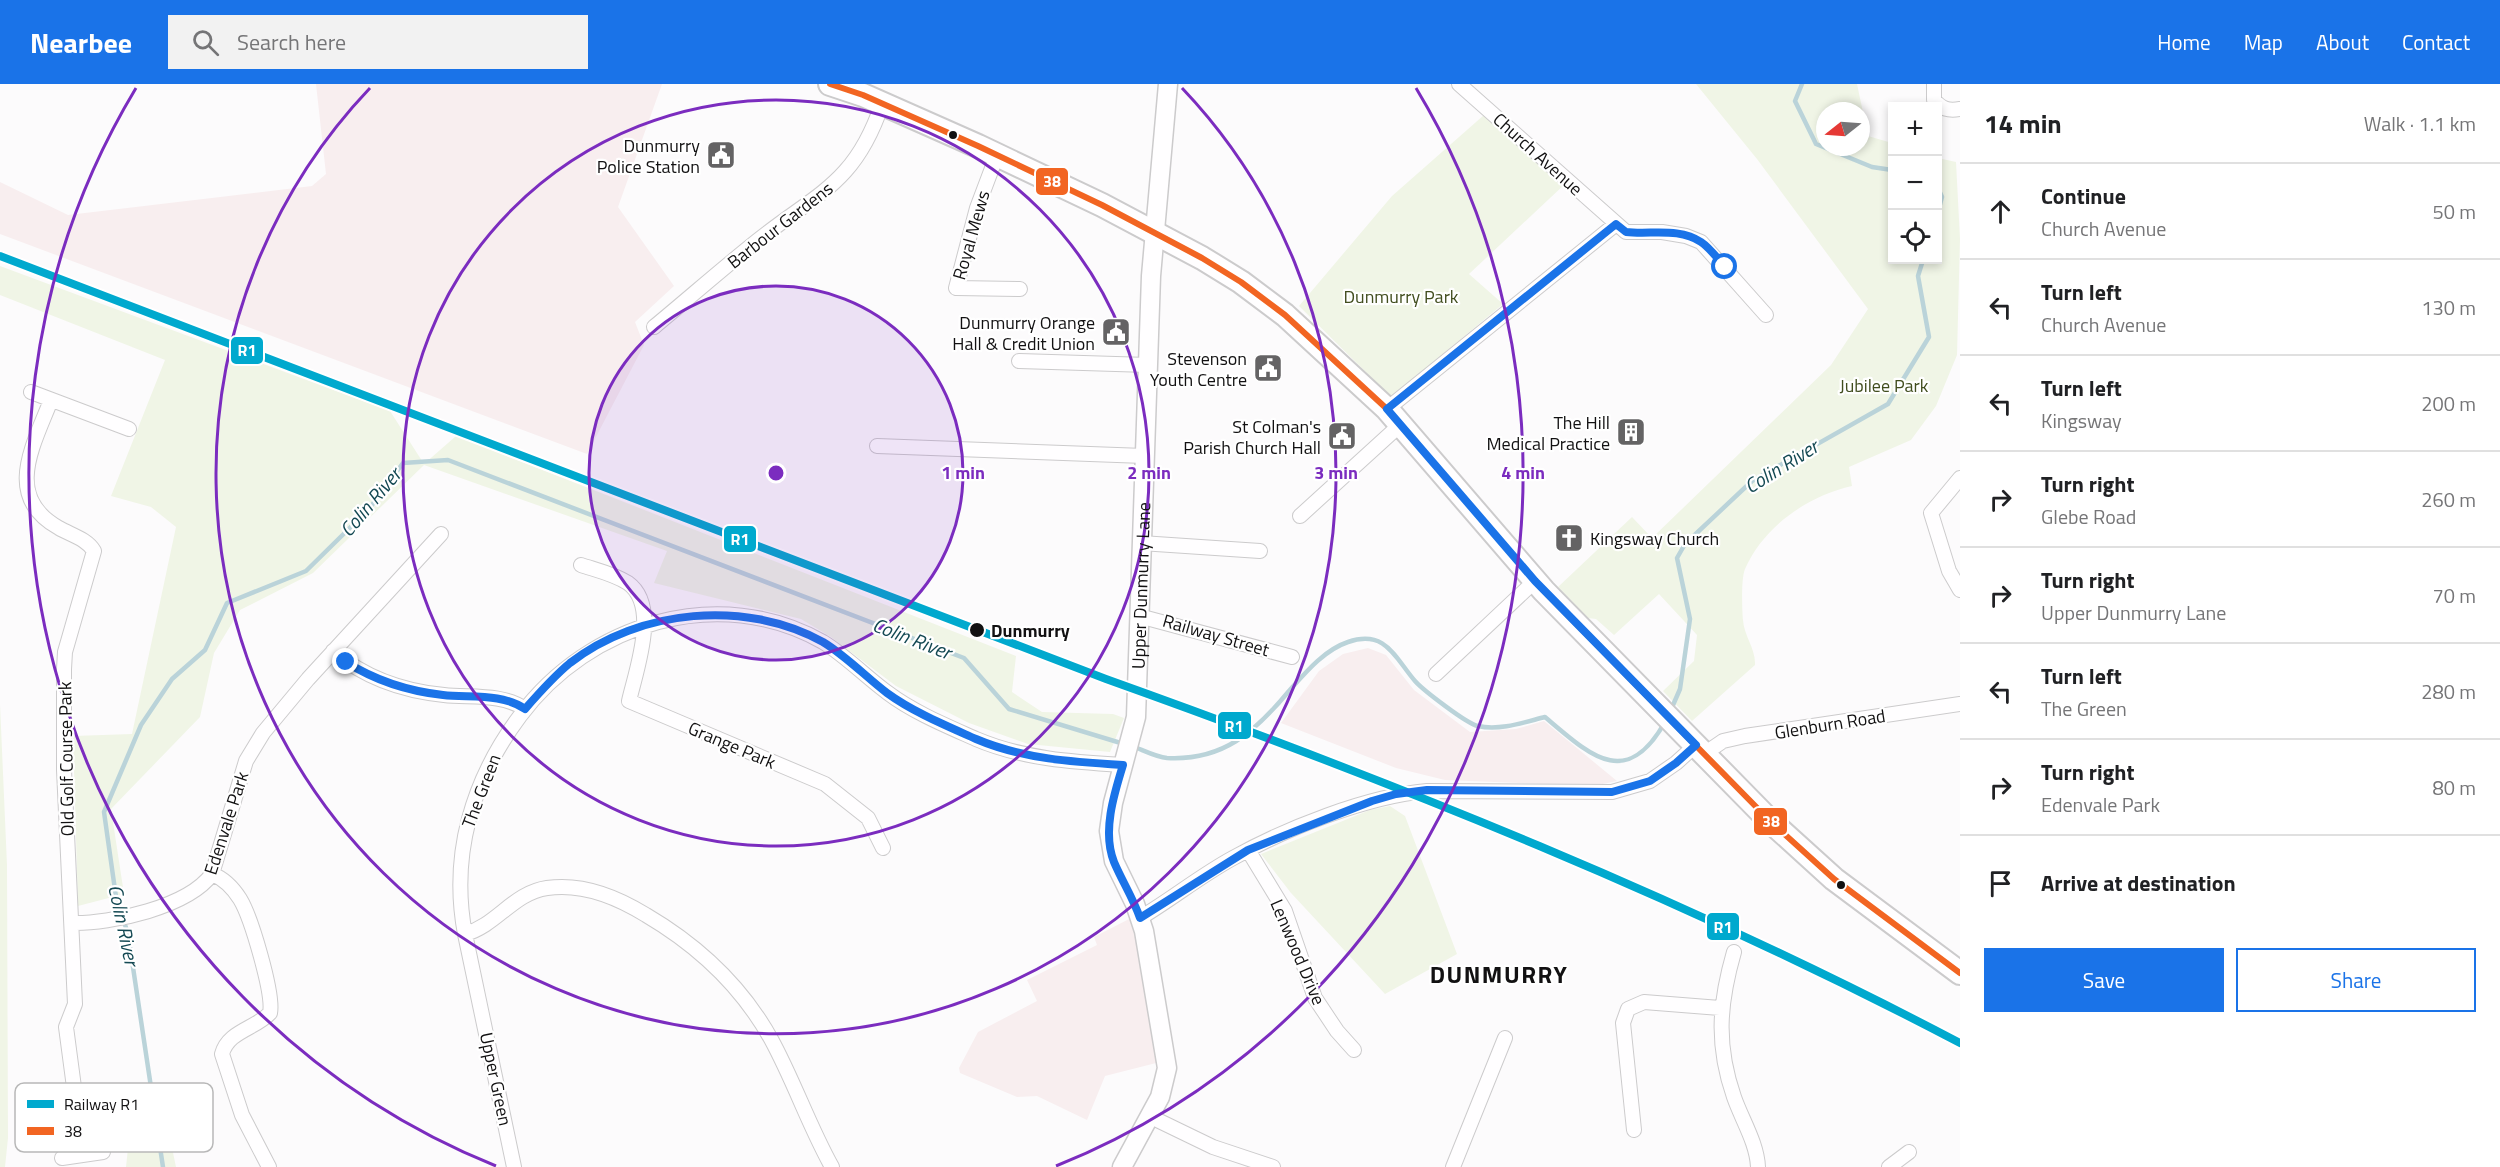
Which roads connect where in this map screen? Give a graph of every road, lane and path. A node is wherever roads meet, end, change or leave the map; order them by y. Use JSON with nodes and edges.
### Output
{"nodes":[{"id":1,"x":830,"y":84,"type":"edge"},
{"id":2,"x":1168,"y":84,"type":"edge"},
{"id":3,"x":1459,"y":84,"type":"edge"},
{"id":4,"x":1934,"y":84,"type":"edge"},
{"id":5,"x":882,"y":104,"type":"junction"},
{"id":6,"x":1955,"y":110,"type":"edge"},
{"id":7,"x":997,"y":155,"type":"junction"},
{"id":8,"x":1616,"y":224,"type":"junction"},
{"id":9,"x":1154,"y":232,"type":"junction"},
{"id":10,"x":1020,"y":290,"type":"dead end"},
{"id":11,"x":1766,"y":315,"type":"dead end"},
{"id":12,"x":654,"y":327,"type":"dead end"},
{"id":13,"x":1019,"y":361,"type":"dead end"},
{"id":14,"x":1148,"y":365,"type":"junction"},
{"id":15,"x":32,"y":392,"type":"dead end"},
{"id":16,"x":51,"y":400,"type":"junction"},
{"id":17,"x":1393,"y":417,"type":"junction"},
{"id":18,"x":129,"y":429,"type":"dead end"},
{"id":19,"x":877,"y":446,"type":"dead end"},
{"id":20,"x":1144,"y":456,"type":"junction"},
{"id":21,"x":1960,"y":478,"type":"edge"},
{"id":22,"x":1300,"y":516,"type":"dead end"},
{"id":23,"x":441,"y":534,"type":"dead end"},
{"id":24,"x":1141,"y":543,"type":"junction"},
{"id":25,"x":1260,"y":551,"type":"dead end"},
{"id":26,"x":580,"y":565,"type":"dead end"},
{"id":27,"x":1956,"y":575,"type":"edge"},
{"id":28,"x":1535,"y":581,"type":"junction"},
{"id":29,"x":1960,"y":590,"type":"edge"},
{"id":30,"x":1139,"y":616,"type":"junction"},
{"id":31,"x":644,"y":626,"type":"junction"},
{"id":32,"x":333,"y":651,"type":"junction"},
{"id":33,"x":1292,"y":657,"type":"dead end"},
{"id":34,"x":1436,"y":674,"type":"dead end"},
{"id":35,"x":1960,"y":704,"type":"edge"},
{"id":36,"x":525,"y":709,"type":"junction"},
{"id":37,"x":1700,"y":750,"type":"junction"},
{"id":38,"x":1124,"y":761,"type":"junction"},
{"id":39,"x":883,"y":848,"type":"dead end"},
{"id":40,"x":1248,"y":850,"type":"junction"},
{"id":41,"x":212,"y":874,"type":"junction"},
{"id":42,"x":1140,"y":918,"type":"junction"},
{"id":43,"x":72,"y":923,"type":"junction"},
{"id":44,"x":465,"y":934,"type":"junction"},
{"id":45,"x":1734,"y":952,"type":"dead end"},
{"id":46,"x":1960,"y":973,"type":"edge"},
{"id":47,"x":477,"y":992,"type":"joint"},
{"id":48,"x":1720,"y":1008,"type":"junction"},
{"id":49,"x":1505,"y":1038,"type":"dead end"},
{"id":50,"x":1354,"y":1050,"type":"dead end"},
{"id":51,"x":73,"y":1083,"type":"edge"},
{"id":52,"x":1151,"y":1117,"type":"junction"},
{"id":53,"x":1634,"y":1130,"type":"dead end"},
{"id":54,"x":83,"y":1152,"type":"edge"},
{"id":55,"x":103,"y":1152,"type":"dead end"},
{"id":56,"x":1909,"y":1152,"type":"dead end"},
{"id":57,"x":83,"y":1155,"type":"junction"},
{"id":58,"x":62,"y":1158,"type":"dead end"},
{"id":59,"x":269,"y":1167,"type":"edge"},
{"id":60,"x":514,"y":1167,"type":"edge"},
{"id":61,"x":832,"y":1167,"type":"edge"},
{"id":62,"x":1122,"y":1167,"type":"edge"},
{"id":63,"x":1273,"y":1167,"type":"edge"},
{"id":64,"x":1453,"y":1167,"type":"edge"},
{"id":65,"x":1758,"y":1167,"type":"edge"},
{"id":66,"x":1889,"y":1167,"type":"edge"}],
"edges":[{"from":1,"to":5,"type":"main road"},
{"from":2,"to":9,"type":"street","name":"Upper Dunmurry Lane"},
{"from":3,"to":8,"type":"street","name":"Church Avenue"},
{"from":4,"to":6,"type":"street"},
{"from":5,"to":7,"type":"main road"},
{"from":5,"to":12,"type":"street","name":"Barbour Gardens"},
{"from":7,"to":9,"type":"main road"},
{"from":7,"to":10,"type":"street","name":"Royal Mews"},
{"from":8,"to":11,"type":"street","name":"Church Avenue"},
{"from":8,"to":17,"type":"street"},
{"from":9,"to":14,"type":"street","name":"Upper Dunmurry Lane"},
{"from":9,"to":17,"type":"main road"},
{"from":13,"to":14,"type":"street"},
{"from":14,"to":20,"type":"street","name":"Upper Dunmurry Lane"},
{"from":15,"to":16,"type":"street"},
{"from":16,"to":18,"type":"street"},
{"from":16,"to":43,"type":"street","name":"Old Golf Course Park"},
{"from":17,"to":22,"type":"street"},
{"from":17,"to":28,"type":"main road"},
{"from":19,"to":20,"type":"street"},
{"from":20,"to":24,"type":"street","name":"Upper Dunmurry Lane"},
{"from":21,"to":27,"type":"street"},
{"from":23,"to":32,"type":"street","name":"Edenvale Park"},
{"from":24,"to":25,"type":"street"},
{"from":24,"to":30,"type":"street","name":"Upper Dunmurry Lane"},
{"from":26,"to":31,"type":"street"},
{"from":27,"to":29,"type":"street"},
{"from":28,"to":34,"type":"street"},
{"from":28,"to":37,"type":"main road"},
{"from":30,"to":33,"type":"street","name":"Railway Street"},
{"from":30,"to":38,"type":"street","name":"Upper Dunmurry Lane"},
{"from":31,"to":36,"type":"street","name":"The Green"},
{"from":31,"to":38,"type":"street","name":"The Green"},
{"from":31,"to":39,"type":"street","name":"Grange Park"},
{"from":32,"to":36,"type":"street"},
{"from":32,"to":41,"type":"street","name":"Edenvale Park"},
{"from":35,"to":37,"type":"street","name":"Glenburn Road"},
{"from":36,"to":44,"type":"street","name":"The Green"},
{"from":37,"to":40,"type":"street","name":"Glenburn Road"},
{"from":37,"to":46,"type":"main road"},
{"from":38,"to":42,"type":"street","name":"Upper Dunmurry Lane"},
{"from":40,"to":42,"type":"street","name":"Glenburn Road"},
{"from":40,"to":50,"type":"street","name":"Lenwood Drive"},
{"from":41,"to":43,"type":"street","name":"Edenvale Park"},
{"from":41,"to":59,"type":"street"},
{"from":42,"to":52,"type":"street","name":"Upper Dunmurry Lane"},
{"from":43,"to":51,"type":"street","name":"Old Golf Course Park"},
{"from":44,"to":47,"type":"street","name":"The Green"},
{"from":44,"to":61,"type":"street"},
{"from":45,"to":48,"type":"street"},
{"from":47,"to":60,"type":"street","name":"Upper Green"},
{"from":48,"to":53,"type":"street"},
{"from":48,"to":65,"type":"street"},
{"from":49,"to":64,"type":"street"},
{"from":52,"to":62,"type":"street","name":"Upper Dunmurry Lane"},
{"from":52,"to":63,"type":"street"},
{"from":54,"to":57,"type":"street","name":"Old Golf Course Park"},
{"from":55,"to":57,"type":"street"},
{"from":56,"to":66,"type":"street"},
{"from":57,"to":58,"type":"street"}]}
